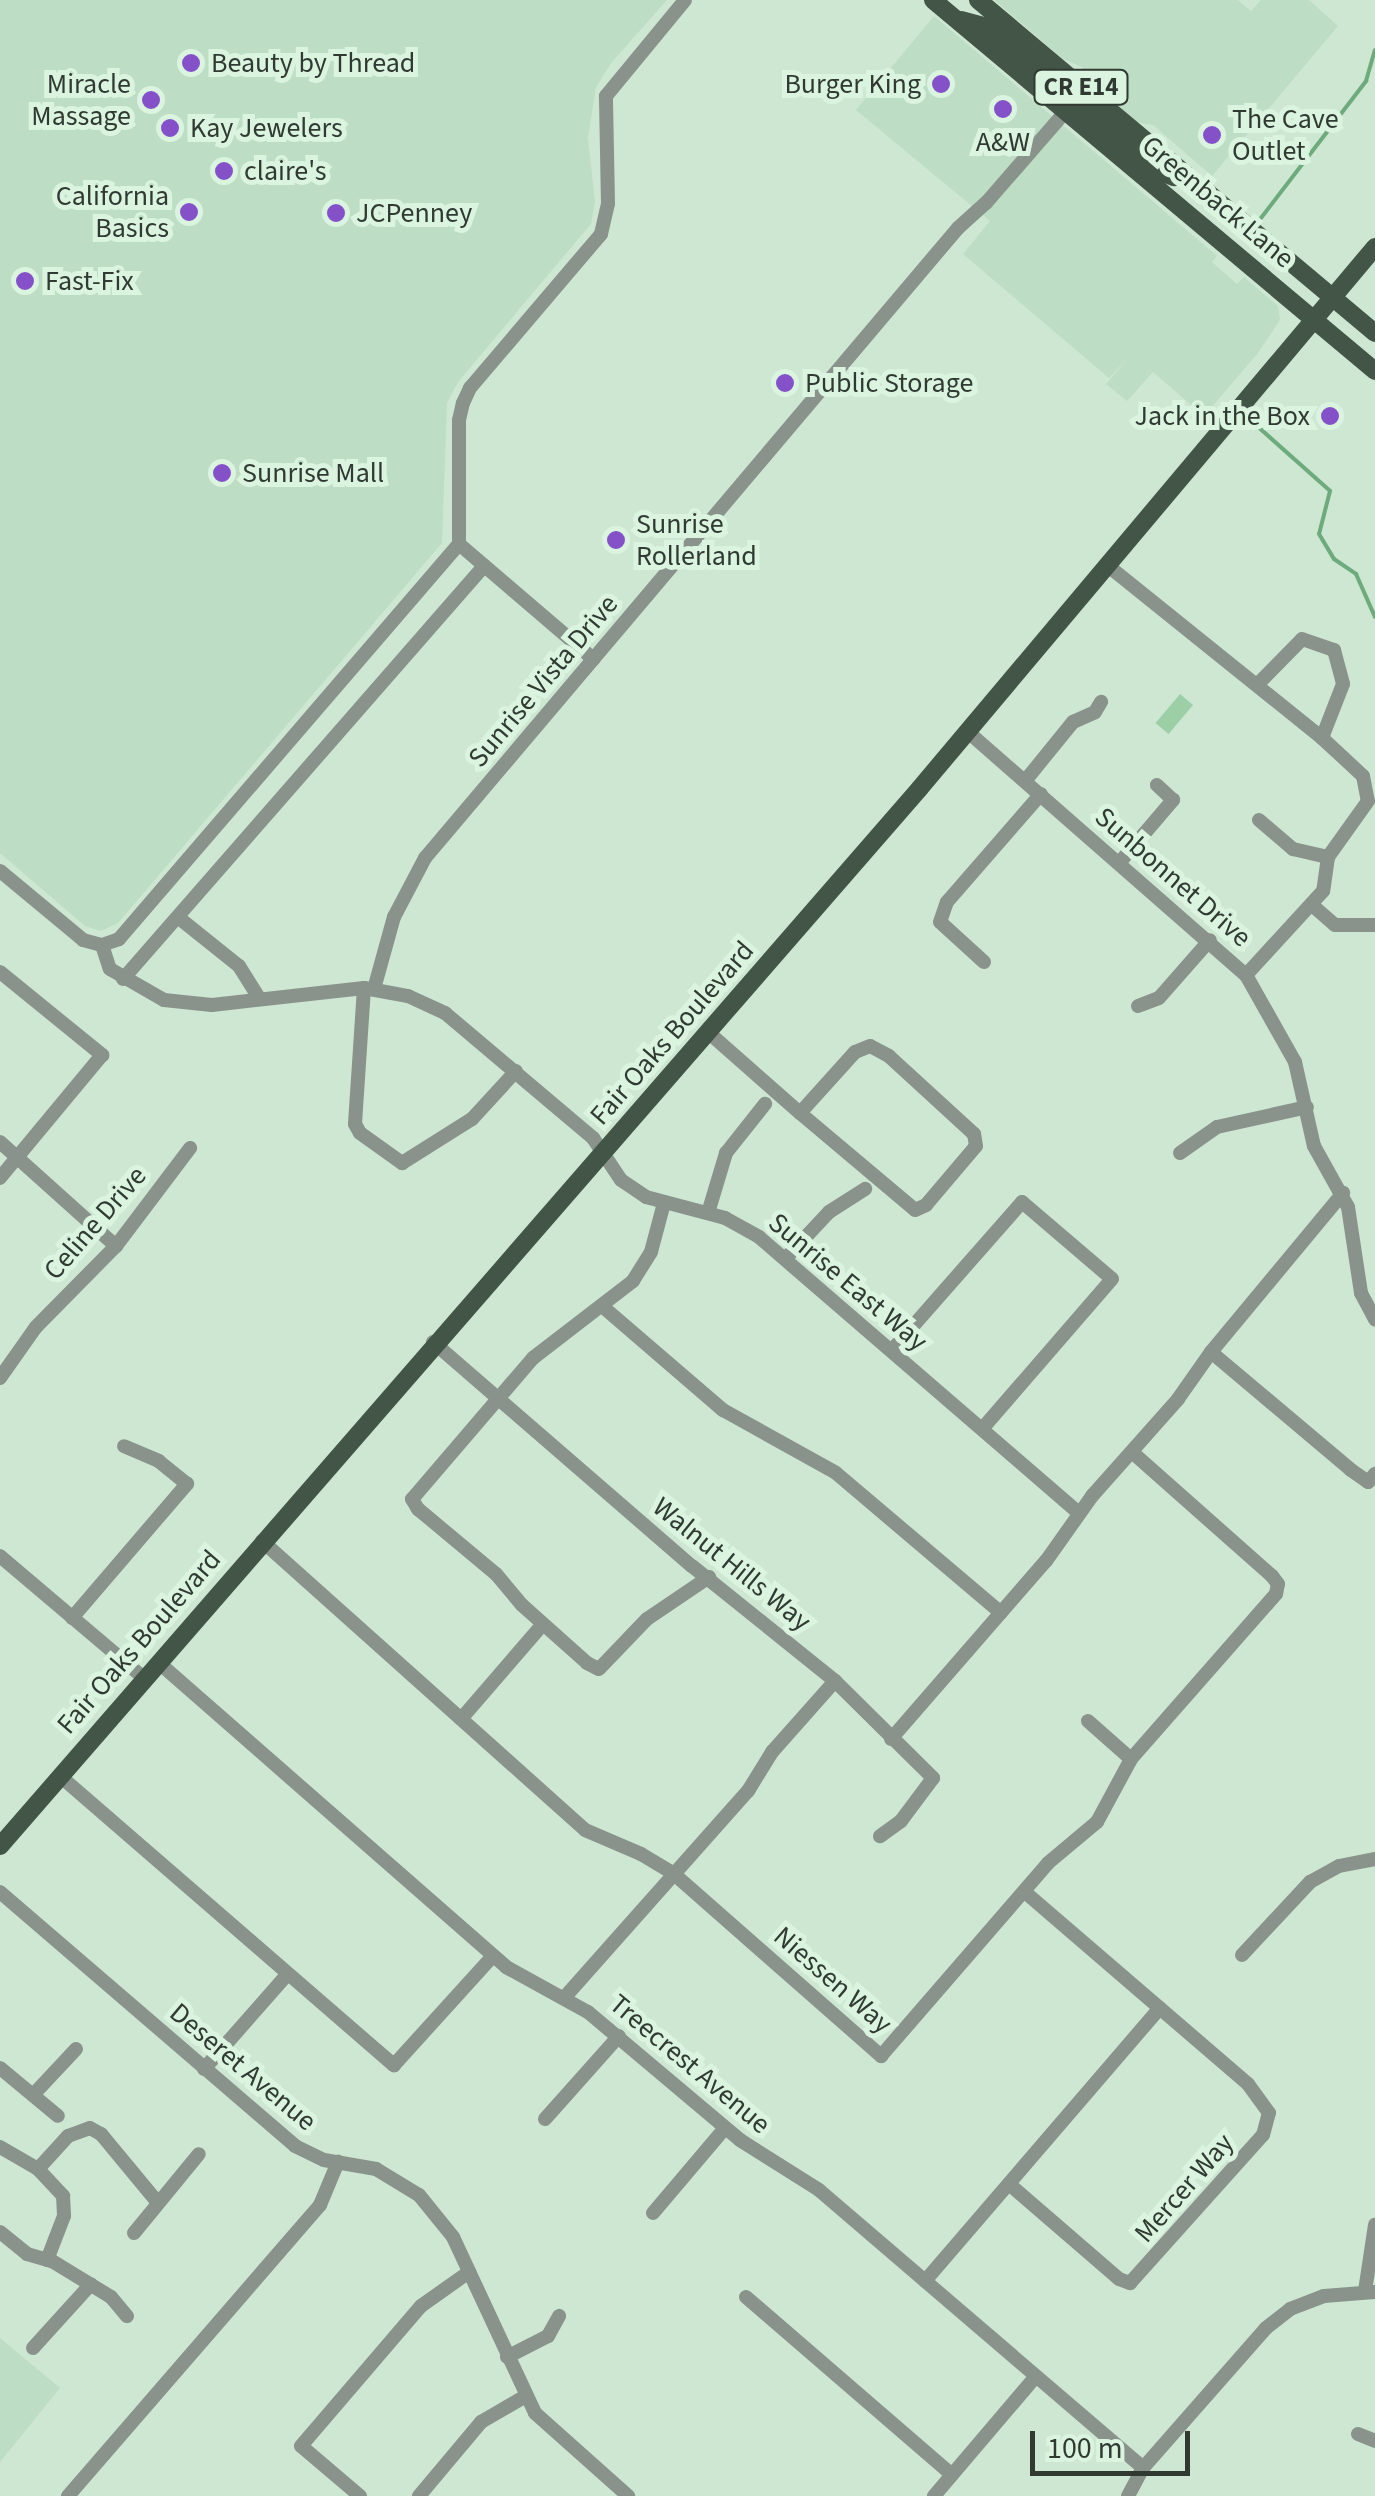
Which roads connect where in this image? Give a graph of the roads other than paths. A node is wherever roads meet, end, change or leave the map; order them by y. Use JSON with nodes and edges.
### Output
{"nodes":[{"id":1,"x":685,"y":0,"type":"edge"},
{"id":2,"x":933,"y":0,"type":"edge"},
{"id":3,"x":978,"y":0,"type":"edge"},
{"id":4,"x":956,"y":19,"type":"junction"},
{"id":5,"x":1088,"y":93,"type":"junction"},
{"id":6,"x":1066,"y":111,"type":"junction"},
{"id":7,"x":1184,"y":174,"type":"junction"},
{"id":8,"x":1375,"y":247,"type":"edge"},
{"id":9,"x":1333,"y":298,"type":"junction"},
{"id":10,"x":1314,"y":320,"type":"junction"},
{"id":11,"x":1375,"y":333,"type":"edge"},
{"id":12,"x":1375,"y":370,"type":"edge"},
{"id":13,"x":459,"y":544,"type":"junction"},
{"id":14,"x":1108,"y":565,"type":"junction"},
{"id":15,"x":484,"y":566,"type":"junction"},
{"id":16,"x":593,"y":658,"type":"junction"},
{"id":17,"x":1257,"y":684,"type":"junction"},
{"id":18,"x":1101,"y":702,"type":"dead end"},
{"id":19,"x":966,"y":730,"type":"junction"},
{"id":20,"x":1322,"y":738,"type":"junction"},
{"id":21,"x":1026,"y":781,"type":"junction"},
{"id":22,"x":1157,"y":786,"type":"dead end"},
{"id":23,"x":1040,"y":794,"type":"junction"},
{"id":24,"x":1372,"y":804,"type":"edge"},
{"id":25,"x":1259,"y":820,"type":"dead end"},
{"id":26,"x":1328,"y":857,"type":"junction"},
{"id":27,"x":1120,"y":862,"type":"junction"},
{"id":28,"x":0,"y":871,"type":"edge"},
{"id":29,"x":1312,"y":905,"type":"junction"},
{"id":30,"x":178,"y":918,"type":"junction"},
{"id":31,"x":1375,"y":925,"type":"edge"},
{"id":32,"x":1210,"y":940,"type":"junction"},
{"id":33,"x":102,"y":945,"type":"junction"},
{"id":34,"x":984,"y":962,"type":"dead end"},
{"id":35,"x":0,"y":972,"type":"edge"},
{"id":36,"x":1246,"y":975,"type":"junction"},
{"id":37,"x":123,"y":979,"type":"junction"},
{"id":38,"x":369,"y":988,"type":"junction"},
{"id":39,"x":258,"y":996,"type":"junction"},
{"id":40,"x":1138,"y":1006,"type":"dead end"},
{"id":41,"x":708,"y":1032,"type":"junction"},
{"id":42,"x":516,"y":1071,"type":"junction"},
{"id":43,"x":765,"y":1104,"type":"dead end"},
{"id":44,"x":1307,"y":1107,"type":"junction"},
{"id":45,"x":800,"y":1113,"type":"junction"},
{"id":46,"x":0,"y":1142,"type":"edge"},
{"id":47,"x":190,"y":1148,"type":"dead end"},
{"id":48,"x":1180,"y":1153,"type":"dead end"},
{"id":49,"x":604,"y":1154,"type":"junction"},
{"id":50,"x":16,"y":1158,"type":"junction"},
{"id":51,"x":0,"y":1178,"type":"edge"},
{"id":52,"x":864,"y":1189,"type":"dead end"},
{"id":53,"x":1343,"y":1193,"type":"junction"},
{"id":54,"x":664,"y":1204,"type":"junction"},
{"id":55,"x":708,"y":1212,"type":"junction"},
{"id":56,"x":116,"y":1246,"type":"junction"},
{"id":57,"x":786,"y":1258,"type":"junction"},
{"id":58,"x":602,"y":1306,"type":"junction"},
{"id":59,"x":1375,"y":1318,"type":"edge"},
{"id":60,"x":433,"y":1342,"type":"junction"},
{"id":61,"x":892,"y":1350,"type":"junction"},
{"id":62,"x":1211,"y":1352,"type":"junction"},
{"id":63,"x":0,"y":1378,"type":"edge"},
{"id":64,"x":500,"y":1400,"type":"junction"},
{"id":65,"x":983,"y":1428,"type":"junction"},
{"id":66,"x":124,"y":1446,"type":"dead end"},
{"id":67,"x":1132,"y":1452,"type":"junction"},
{"id":68,"x":1375,"y":1474,"type":"edge"},
{"id":69,"x":1079,"y":1512,"type":"junction"},
{"id":70,"x":262,"y":1540,"type":"junction"},
{"id":71,"x":0,"y":1556,"type":"edge"},
{"id":72,"x":709,"y":1577,"type":"junction"},
{"id":73,"x":1001,"y":1613,"type":"junction"},
{"id":74,"x":72,"y":1618,"type":"junction"},
{"id":75,"x":543,"y":1624,"type":"junction"},
{"id":76,"x":158,"y":1662,"type":"junction"},
{"id":77,"x":144,"y":1678,"type":"junction"},
{"id":78,"x":835,"y":1682,"type":"junction"},
{"id":79,"x":462,"y":1719,"type":"junction"},
{"id":80,"x":1088,"y":1721,"type":"dead end"},
{"id":81,"x":891,"y":1739,"type":"junction"},
{"id":82,"x":1132,"y":1759,"type":"junction"},
{"id":83,"x":60,"y":1776,"type":"junction"},
{"id":84,"x":880,"y":1836,"type":"dead end"},
{"id":85,"x":0,"y":1846,"type":"edge"},
{"id":86,"x":1375,"y":1858,"type":"edge"},
{"id":87,"x":674,"y":1874,"type":"junction"},
{"id":88,"x":0,"y":1892,"type":"edge"},
{"id":89,"x":1025,"y":1892,"type":"junction"},
{"id":90,"x":1242,"y":1955,"type":"dead end"},
{"id":91,"x":493,"y":1956,"type":"junction"},
{"id":92,"x":287,"y":1975,"type":"junction"},
{"id":93,"x":564,"y":1998,"type":"junction"},
{"id":94,"x":1160,"y":2008,"type":"junction"},
{"id":95,"x":619,"y":2036,"type":"junction"},
{"id":96,"x":76,"y":2049,"type":"dead end"},
{"id":97,"x":0,"y":2068,"type":"edge"},
{"id":98,"x":204,"y":2069,"type":"junction"},
{"id":99,"x":33,"y":2095,"type":"junction"},
{"id":100,"x":58,"y":2116,"type":"dead end"},
{"id":101,"x":545,"y":2119,"type":"dead end"},
{"id":102,"x":725,"y":2128,"type":"junction"},
{"id":103,"x":0,"y":2147,"type":"edge"},
{"id":104,"x":199,"y":2154,"type":"dead end"},
{"id":105,"x":338,"y":2162,"type":"junction"},
{"id":106,"x":38,"y":2169,"type":"junction"},
{"id":107,"x":1008,"y":2184,"type":"junction"},
{"id":108,"x":158,"y":2203,"type":"junction"},
{"id":109,"x":652,"y":2214,"type":"dead end"},
{"id":110,"x":1375,"y":2225,"type":"edge"},
{"id":111,"x":0,"y":2232,"type":"edge"},
{"id":112,"x":134,"y":2233,"type":"dead end"},
{"id":113,"x":48,"y":2260,"type":"junction"},
{"id":114,"x":469,"y":2272,"type":"junction"},
{"id":115,"x":925,"y":2281,"type":"junction"},
{"id":116,"x":91,"y":2284,"type":"junction"},
{"id":117,"x":1370,"y":2292,"type":"edge"},
{"id":118,"x":746,"y":2297,"type":"dead end"},
{"id":119,"x":127,"y":2316,"type":"dead end"},
{"id":120,"x":559,"y":2316,"type":"dead end"},
{"id":121,"x":34,"y":2348,"type":"dead end"},
{"id":122,"x":506,"y":2357,"type":"junction"},
{"id":123,"x":1036,"y":2376,"type":"junction"},
{"id":124,"x":524,"y":2397,"type":"junction"},
{"id":125,"x":1358,"y":2434,"type":"dead end"},
{"id":126,"x":1375,"y":2441,"type":"edge"},
{"id":127,"x":1143,"y":2468,"type":"junction"},
{"id":128,"x":952,"y":2475,"type":"junction"},
{"id":129,"x":68,"y":2496,"type":"edge"},
{"id":130,"x":360,"y":2496,"type":"edge"},
{"id":131,"x":419,"y":2496,"type":"edge"},
{"id":132,"x":628,"y":2496,"type":"edge"},
{"id":133,"x":934,"y":2496,"type":"edge"},
{"id":134,"x":1128,"y":2496,"type":"edge"}],
"edges":[{"from":1,"to":13,"type":"street"},
{"from":2,"to":4,"type":"main road","name":"Greenback Lane","number":"CR E14"},
{"from":3,"to":5,"type":"main road","name":"Greenback Lane","number":"CR E14"},
{"from":4,"to":5,"type":"main road"},
{"from":4,"to":6,"type":"main road","name":"Greenback Lane","number":"CR E14"},
{"from":5,"to":7,"type":"main road","name":"Greenback Lane","number":"CR E14"},
{"from":6,"to":7,"type":"main road"},
{"from":6,"to":10,"type":"main road","name":"Greenback Lane","number":"CR E14"},
{"from":6,"to":16,"type":"street","name":"Sunrise Vista Drive"},
{"from":7,"to":9,"type":"main road","name":"Greenback Lane","number":"CR E14"},
{"from":8,"to":9,"type":"main road","name":"Fair Oaks Boulevard"},
{"from":9,"to":10,"type":"main road","name":"Fair Oaks Boulevard"},
{"from":9,"to":11,"type":"main road","name":"Greenback Lane","number":"CR E14"},
{"from":10,"to":12,"type":"main road","name":"Greenback Lane","number":"CR E14"},
{"from":10,"to":14,"type":"main road","name":"Fair Oaks Boulevard"},
{"from":13,"to":15,"type":"street"},
{"from":13,"to":33,"type":"street"},
{"from":14,"to":17,"type":"street"},
{"from":14,"to":19,"type":"main road","name":"Fair Oaks Boulevard"},
{"from":15,"to":16,"type":"street"},
{"from":15,"to":30,"type":"street"},
{"from":16,"to":38,"type":"street","name":"Sunrise Vista Drive"},
{"from":17,"to":20,"type":"street"},
{"from":17,"to":20,"type":"street"},
{"from":18,"to":21,"type":"street"},
{"from":19,"to":21,"type":"street","name":"Sunbonnet Drive"},
{"from":19,"to":41,"type":"main road","name":"Fair Oaks Boulevard"},
{"from":20,"to":24,"type":"street"},
{"from":21,"to":23,"type":"street","name":"Sunbonnet Drive"},
{"from":22,"to":27,"type":"street"},
{"from":23,"to":27,"type":"street","name":"Sunbonnet Drive"},
{"from":23,"to":34,"type":"street"},
{"from":24,"to":26,"type":"street"},
{"from":25,"to":26,"type":"street"},
{"from":26,"to":29,"type":"street"},
{"from":27,"to":32,"type":"street","name":"Sunbonnet Drive"},
{"from":28,"to":33,"type":"street"},
{"from":29,"to":31,"type":"street"},
{"from":29,"to":36,"type":"street"},
{"from":30,"to":37,"type":"street"},
{"from":30,"to":39,"type":"street"},
{"from":32,"to":36,"type":"street","name":"Sunbonnet Drive"},
{"from":32,"to":40,"type":"street"},
{"from":33,"to":37,"type":"street"},
{"from":35,"to":50,"type":"street"},
{"from":36,"to":44,"type":"street","name":"Sunbonnet Drive"},
{"from":37,"to":39,"type":"street","name":"Sunrise East Way"},
{"from":38,"to":39,"type":"street","name":"Sunrise East Way"},
{"from":38,"to":42,"type":"street","name":"Sunrise East Way"},
{"from":38,"to":42,"type":"street","name":"Sunrise Vista Drive"},
{"from":41,"to":45,"type":"street"},
{"from":41,"to":49,"type":"main road","name":"Fair Oaks Boulevard"},
{"from":42,"to":49,"type":"street","name":"Sunrise East Way"},
{"from":43,"to":55,"type":"street"},
{"from":44,"to":48,"type":"street"},
{"from":44,"to":53,"type":"street","name":"Sunbonnet Drive"},
{"from":45,"to":45,"type":"street"},
{"from":46,"to":50,"type":"street"},
{"from":47,"to":56,"type":"street","name":"Celine Drive"},
{"from":49,"to":54,"type":"street","name":"Sunrise East Way"},
{"from":49,"to":60,"type":"main road","name":"Fair Oaks Boulevard"},
{"from":50,"to":51,"type":"street"},
{"from":50,"to":56,"type":"street"},
{"from":52,"to":57,"type":"street"},
{"from":53,"to":59,"type":"street","name":"Sunbonnet Drive"},
{"from":53,"to":62,"type":"street"},
{"from":54,"to":55,"type":"street","name":"Sunrise East Way"},
{"from":54,"to":58,"type":"street"},
{"from":55,"to":57,"type":"street","name":"Sunrise East Way"},
{"from":56,"to":63,"type":"street","name":"Celine Drive"},
{"from":57,"to":61,"type":"street","name":"Sunrise East Way"},
{"from":58,"to":64,"type":"street"},
{"from":58,"to":73,"type":"street"},
{"from":60,"to":64,"type":"street","name":"Walnut Hills Way"},
{"from":60,"to":70,"type":"main road","name":"Fair Oaks Boulevard"},
{"from":61,"to":65,"type":"street","name":"Sunrise East Way"},
{"from":61,"to":65,"type":"street"},
{"from":62,"to":67,"type":"street"},
{"from":62,"to":68,"type":"street"},
{"from":64,"to":72,"type":"street","name":"Walnut Hills Way"},
{"from":64,"to":75,"type":"street"},
{"from":65,"to":69,"type":"street","name":"Sunrise East Way"},
{"from":66,"to":74,"type":"street"},
{"from":67,"to":69,"type":"street"},
{"from":67,"to":82,"type":"street","name":"Niessen Way"},
{"from":69,"to":73,"type":"street"},
{"from":70,"to":76,"type":"main road","name":"Fair Oaks Boulevard"},
{"from":70,"to":79,"type":"street","name":"Niessen Way"},
{"from":71,"to":74,"type":"street"},
{"from":72,"to":75,"type":"street"},
{"from":72,"to":78,"type":"street","name":"Walnut Hills Way"},
{"from":73,"to":81,"type":"street"},
{"from":74,"to":77,"type":"street"},
{"from":75,"to":79,"type":"street"},
{"from":76,"to":77,"type":"main road","name":"Fair Oaks Boulevard"},
{"from":76,"to":91,"type":"street","name":"Treecrest Avenue"},
{"from":77,"to":83,"type":"main road","name":"Fair Oaks Boulevard"},
{"from":78,"to":81,"type":"street","name":"Walnut Hills Way"},
{"from":78,"to":87,"type":"street"},
{"from":79,"to":87,"type":"street","name":"Niessen Way"},
{"from":80,"to":82,"type":"street"},
{"from":81,"to":84,"type":"street","name":"Walnut Hills Way"},
{"from":82,"to":89,"type":"street","name":"Niessen Way"},
{"from":83,"to":85,"type":"main road","name":"Fair Oaks Boulevard"},
{"from":83,"to":92,"type":"street"},
{"from":86,"to":90,"type":"street"},
{"from":87,"to":89,"type":"street","name":"Niessen Way"},
{"from":87,"to":93,"type":"street"},
{"from":88,"to":98,"type":"street","name":"Deseret Avenue"},
{"from":89,"to":94,"type":"street","name":"Mercer Way"},
{"from":91,"to":92,"type":"street"},
{"from":91,"to":93,"type":"street","name":"Treecrest Avenue"},
{"from":92,"to":98,"type":"street"},
{"from":93,"to":95,"type":"street","name":"Treecrest Avenue"},
{"from":94,"to":107,"type":"street"},
{"from":94,"to":107,"type":"street","name":"Mercer Way"},
{"from":95,"to":101,"type":"street"},
{"from":95,"to":102,"type":"street","name":"Treecrest Avenue"},
{"from":96,"to":99,"type":"street"},
{"from":97,"to":99,"type":"street"},
{"from":98,"to":105,"type":"street","name":"Deseret Avenue"},
{"from":99,"to":100,"type":"street"},
{"from":102,"to":109,"type":"street"},
{"from":102,"to":115,"type":"street","name":"Treecrest Avenue"},
{"from":103,"to":106,"type":"street"},
{"from":104,"to":108,"type":"street"},
{"from":105,"to":114,"type":"street","name":"Deseret Avenue"},
{"from":105,"to":129,"type":"street"},
{"from":106,"to":108,"type":"street"},
{"from":106,"to":113,"type":"street"},
{"from":107,"to":115,"type":"street"},
{"from":108,"to":112,"type":"street"},
{"from":110,"to":117,"type":"street"},
{"from":111,"to":113,"type":"street"},
{"from":113,"to":116,"type":"street"},
{"from":114,"to":122,"type":"street","name":"Deseret Avenue"},
{"from":114,"to":130,"type":"street"},
{"from":115,"to":123,"type":"street","name":"Treecrest Avenue"},
{"from":116,"to":119,"type":"street"},
{"from":116,"to":121,"type":"street"},
{"from":117,"to":127,"type":"street"},
{"from":118,"to":128,"type":"street"},
{"from":120,"to":122,"type":"street"},
{"from":122,"to":124,"type":"street","name":"Deseret Avenue"},
{"from":123,"to":127,"type":"street","name":"Treecrest Avenue"},
{"from":123,"to":128,"type":"street"},
{"from":124,"to":131,"type":"street"},
{"from":124,"to":132,"type":"street","name":"Deseret Avenue"},
{"from":125,"to":126,"type":"street"},
{"from":127,"to":134,"type":"street"},
{"from":128,"to":133,"type":"street"}]}
